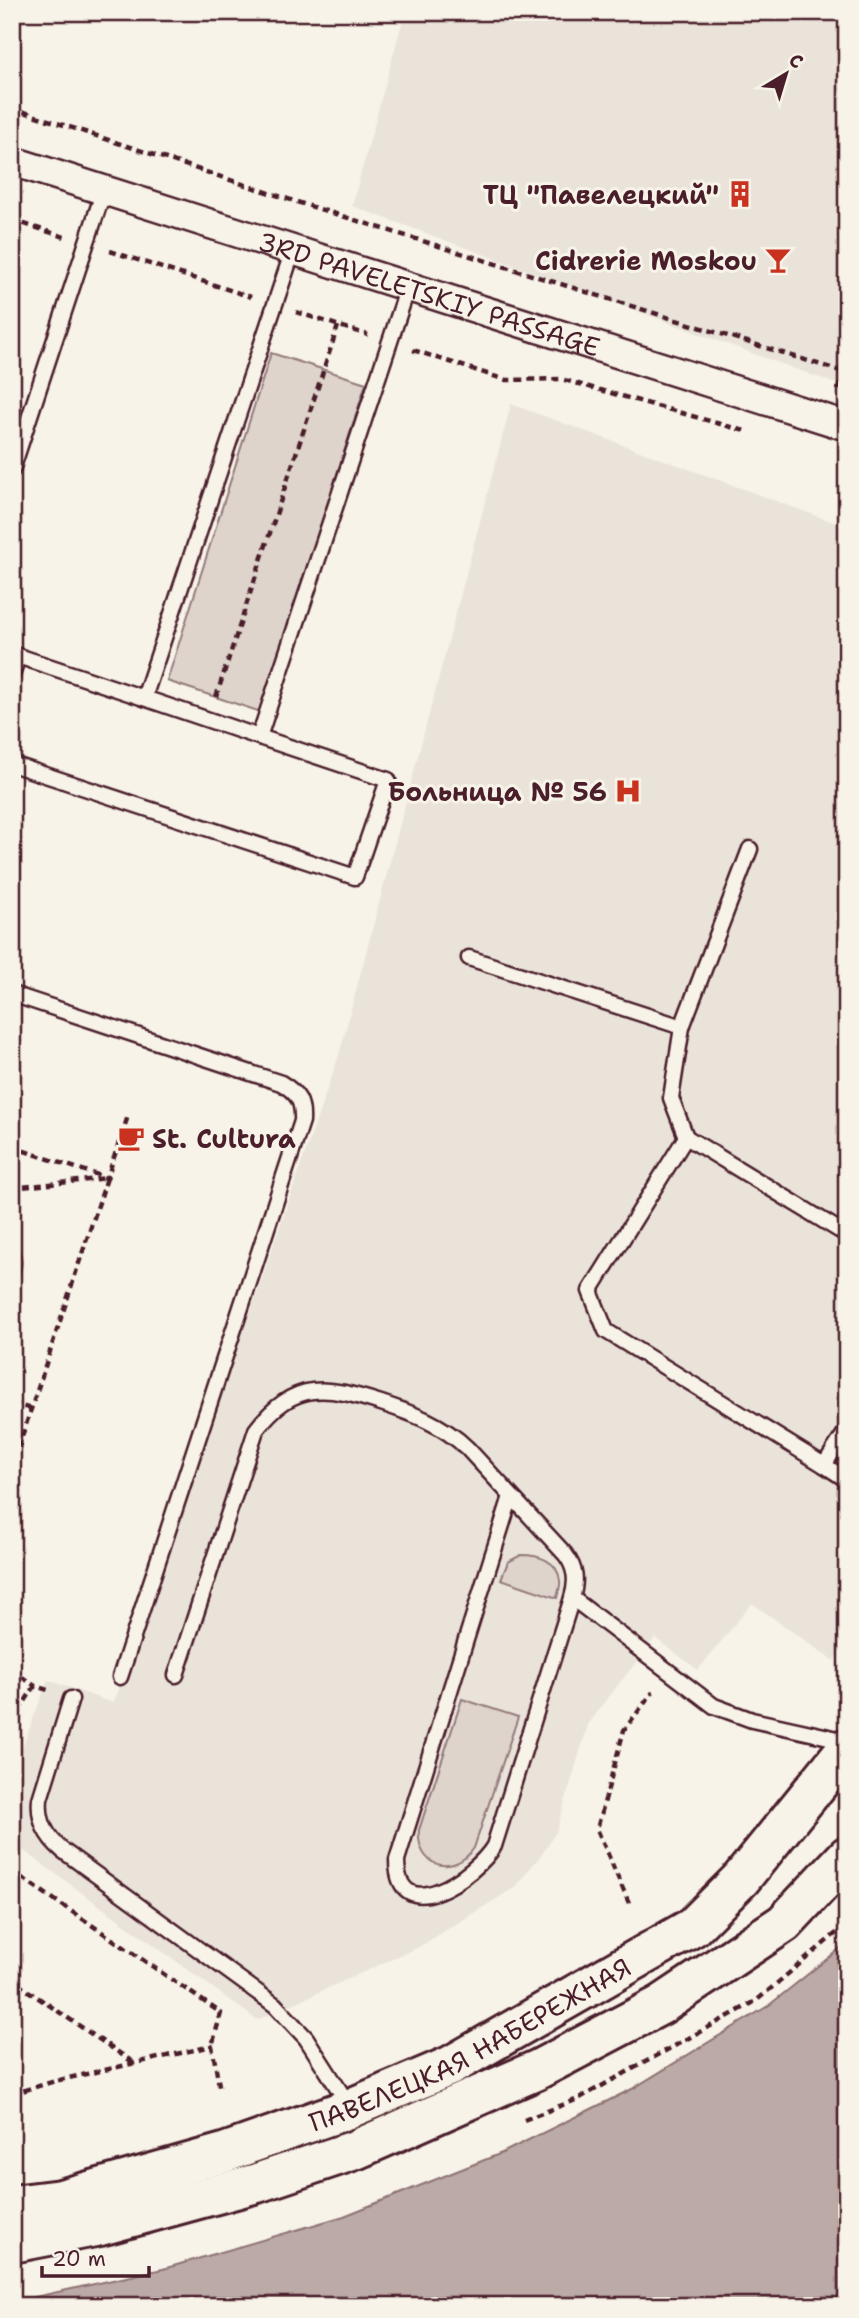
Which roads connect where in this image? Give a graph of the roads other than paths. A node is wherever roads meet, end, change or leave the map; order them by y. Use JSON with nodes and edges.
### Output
{"nodes":[{"id":1,"x":12,"y":160,"type":"edge"},
{"id":2,"x":104,"y":190,"type":"junction"},
{"id":3,"x":293,"y":250,"type":"junction"},
{"id":4,"x":408,"y":287,"type":"junction"},
{"id":5,"x":847,"y":426,"type":"edge"},
{"id":6,"x":12,"y":470,"type":"edge"},
{"id":7,"x":12,"y":675,"type":"edge"},
{"id":8,"x":144,"y":698,"type":"junction"},
{"id":9,"x":259,"y":737,"type":"junction"},
{"id":10,"x":12,"y":764,"type":"edge"},
{"id":11,"x":751,"y":849,"type":"dead end"},
{"id":12,"x":469,"y":958,"type":"dead end"},
{"id":13,"x":12,"y":994,"type":"edge"},
{"id":14,"x":682,"y":1027,"type":"junction"},
{"id":15,"x":686,"y":1137,"type":"junction"},
{"id":16,"x":847,"y":1234,"type":"edge"},
{"id":17,"x":847,"y":1430,"type":"edge"},
{"id":18,"x":824,"y":1465,"type":"junction"},
{"id":19,"x":847,"y":1480,"type":"edge"},
{"id":20,"x":511,"y":1496,"type":"junction"},
{"id":21,"x":572,"y":1598,"type":"junction"},
{"id":22,"x":176,"y":1675,"type":"dead end"},
{"id":23,"x":120,"y":1677,"type":"dead end"},
{"id":24,"x":71,"y":1699,"type":"road end"},
{"id":25,"x":847,"y":1741,"type":"edge"},
{"id":26,"x":847,"y":1748,"type":"edge"},
{"id":27,"x":847,"y":1856,"type":"edge"},
{"id":28,"x":351,"y":2108,"type":"junction"},
{"id":29,"x":12,"y":2205,"type":"edge"},
{"id":30,"x":12,"y":2243,"type":"edge"}],
"edges":[{"from":1,"to":2,"type":"street","name":"3RD PAVELETSKIY PASSAGE"},
{"from":2,"to":3,"type":"street","name":"3RD PAVELETSKIY PASSAGE"},
{"from":2,"to":6,"type":"lane"},
{"from":3,"to":4,"type":"street","name":"3RD PAVELETSKIY PASSAGE"},
{"from":3,"to":8,"type":"lane"},
{"from":4,"to":5,"type":"street","name":"3RD PAVELETSKIY PASSAGE"},
{"from":4,"to":9,"type":"lane"},
{"from":7,"to":8,"type":"lane"},
{"from":8,"to":9,"type":"lane"},
{"from":9,"to":10,"type":"lane"},
{"from":11,"to":14,"type":"lane"},
{"from":12,"to":14,"type":"lane"},
{"from":13,"to":23,"type":"lane"},
{"from":14,"to":15,"type":"lane"},
{"from":15,"to":16,"type":"lane"},
{"from":15,"to":18,"type":"lane"},
{"from":17,"to":18,"type":"lane"},
{"from":18,"to":19,"type":"lane"},
{"from":20,"to":21,"type":"lane"},
{"from":20,"to":21,"type":"lane"},
{"from":20,"to":22,"type":"lane"},
{"from":21,"to":25,"type":"lane"},
{"from":24,"to":28,"type":"lane"},
{"from":26,"to":28,"type":"main road","name":"ПАВЕЛЕЦКАЯ НАБЕРЕЖНАЯ"},
{"from":27,"to":30,"type":"main road","name":"ПАВЕЛЕЦКАЯ НАБЕРЕЖНАЯ"},
{"from":28,"to":29,"type":"main road","name":"ПАВЕЛЕЦКАЯ НАБЕРЕЖНАЯ"}]}
